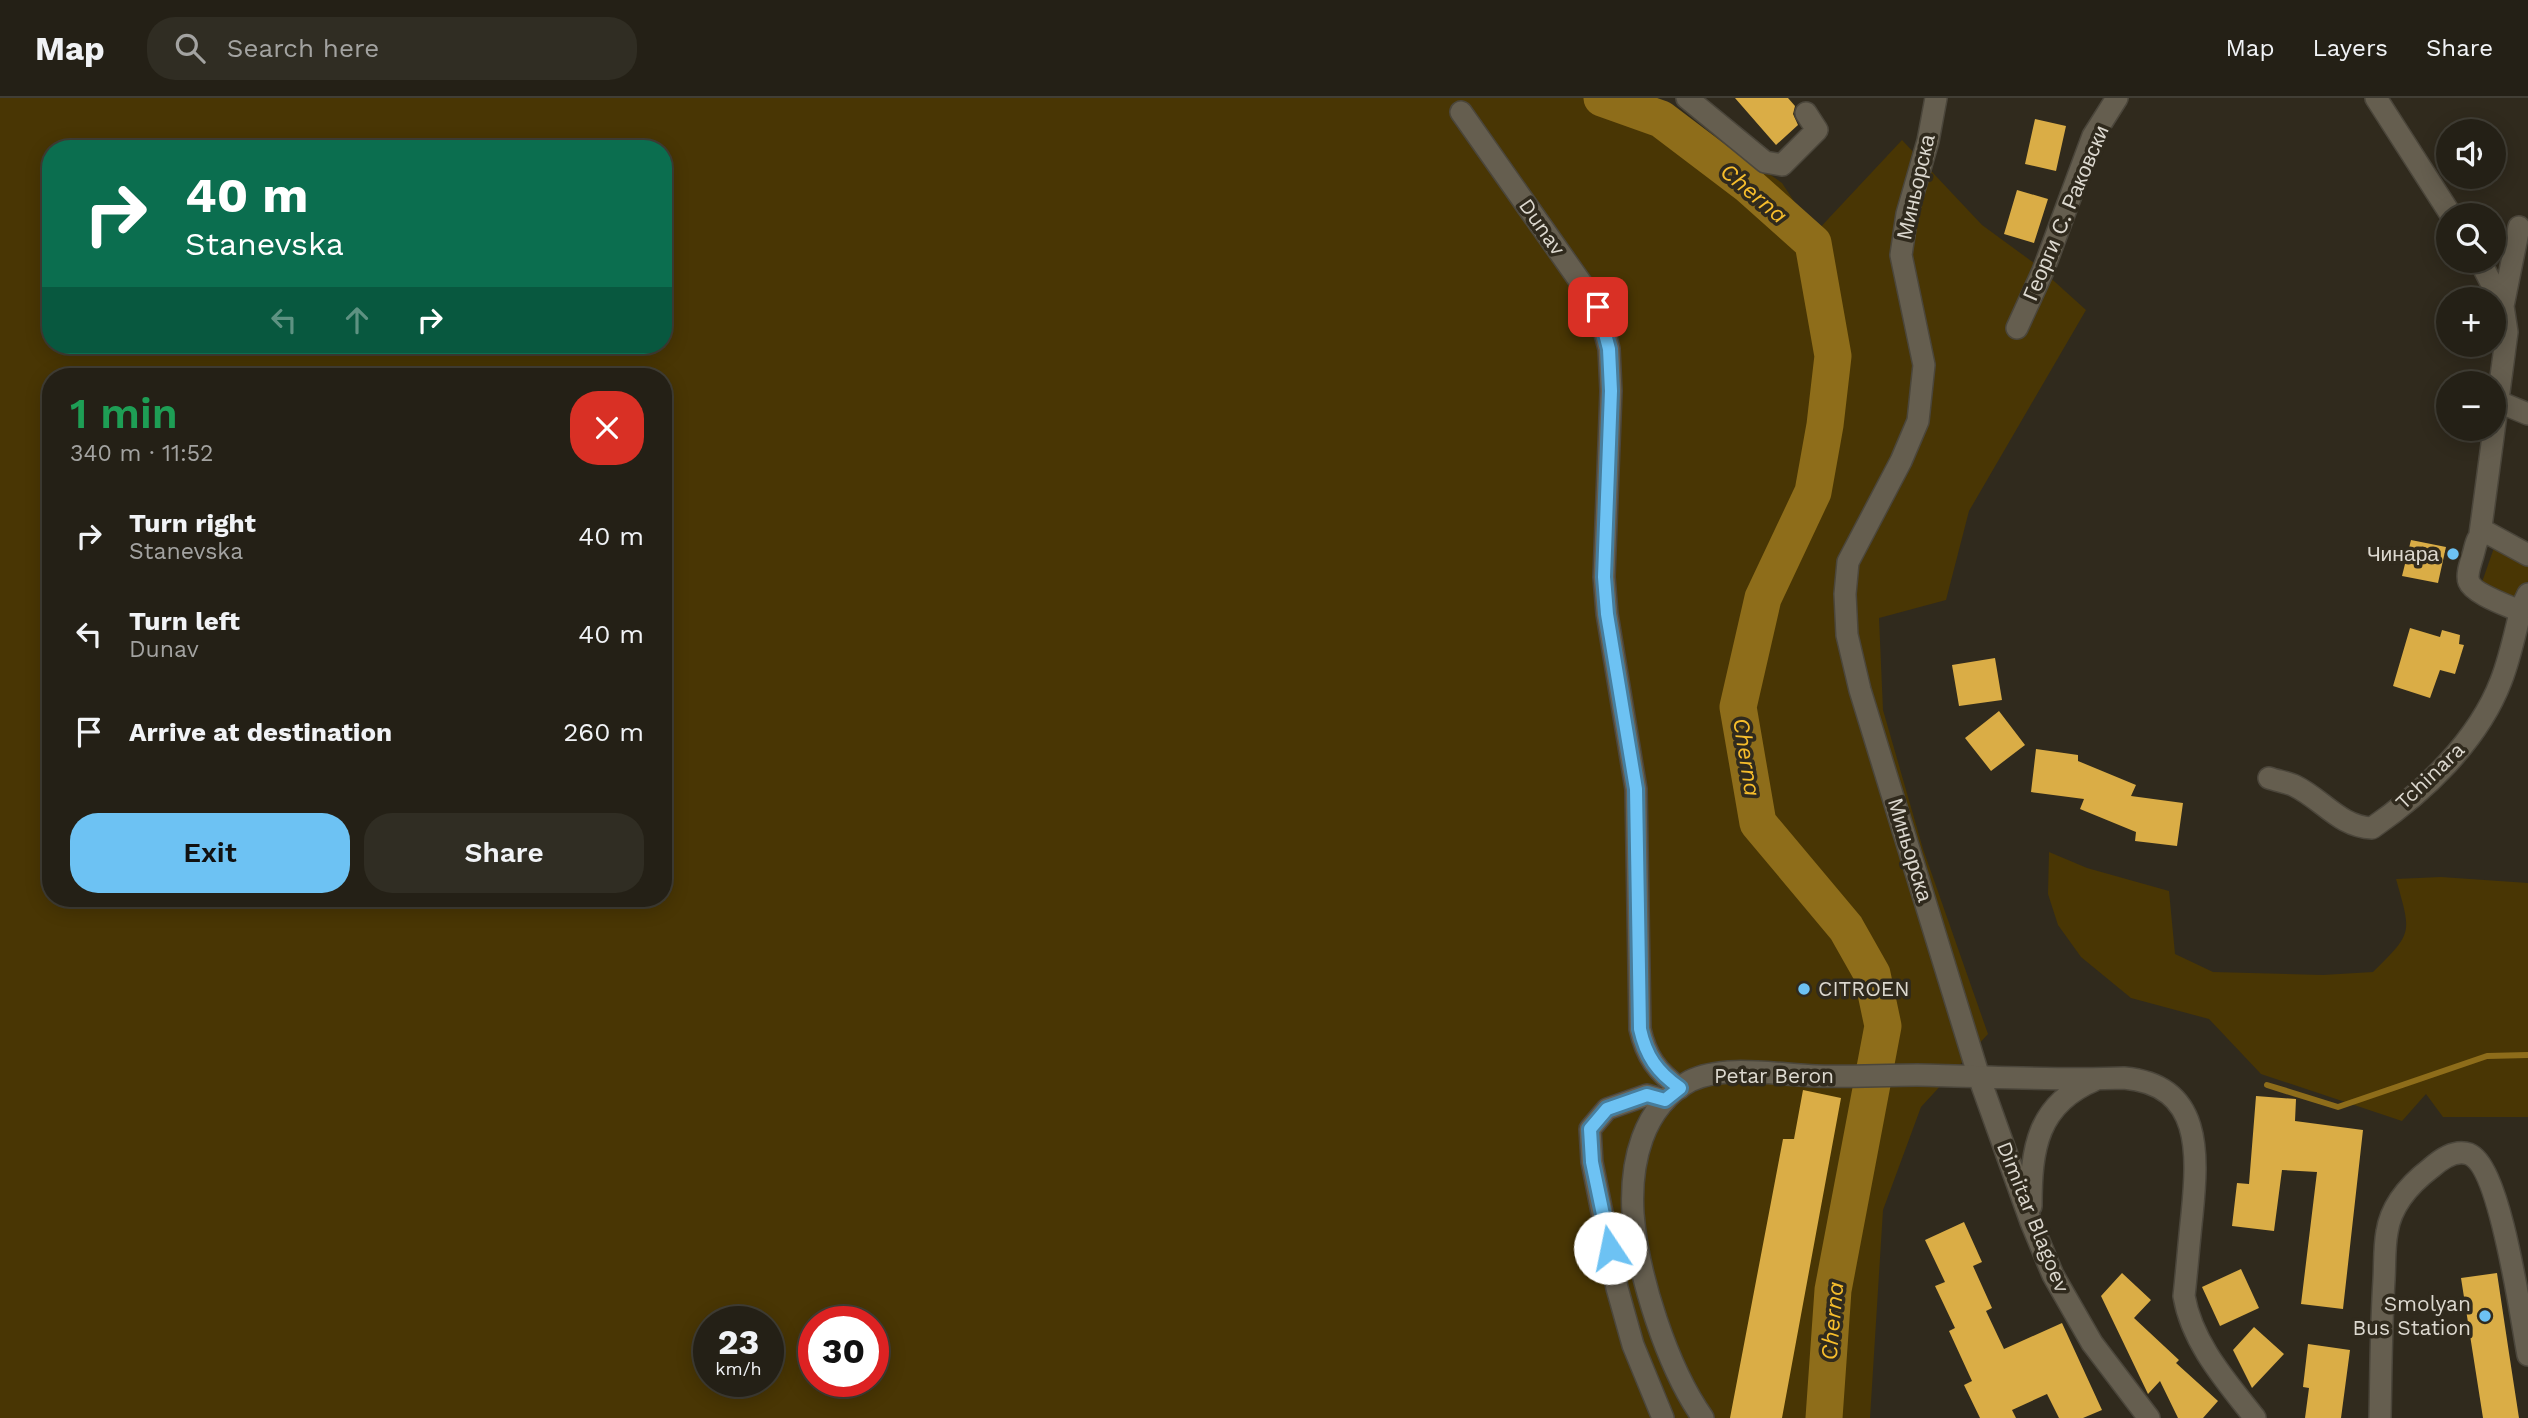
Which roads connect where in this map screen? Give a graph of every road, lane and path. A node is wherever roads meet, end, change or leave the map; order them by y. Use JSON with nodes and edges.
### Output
{"nodes":[{"id":1,"x":1687,"y":98,"type":"edge"},
{"id":2,"x":1936,"y":98,"type":"edge"},
{"id":3,"x":2116,"y":98,"type":"edge"},
{"id":4,"x":2376,"y":98,"type":"edge"},
{"id":5,"x":1461,"y":112,"type":"dead end"},
{"id":6,"x":1806,"y":113,"type":"dead end"},
{"id":7,"x":2443,"y":203,"type":"edge"},
{"id":8,"x":2519,"y":227,"type":"dead end"},
{"id":9,"x":2506,"y":291,"type":"edge"},
{"id":10,"x":2017,"y":328,"type":"dead end"},
{"id":11,"x":2506,"y":405,"type":"edge"},
{"id":12,"x":2528,"y":414,"type":"edge"},
{"id":13,"x":2493,"y":441,"type":"edge"},
{"id":14,"x":2480,"y":534,"type":"junction"},
{"id":15,"x":2528,"y":555,"type":"edge"},
{"id":16,"x":2525,"y":601,"type":"edge"},
{"id":17,"x":2269,"y":778,"type":"dead end"},
{"id":18,"x":1979,"y":1077,"type":"junction"},
{"id":19,"x":2099,"y":1079,"type":"junction"},
{"id":20,"x":1672,"y":1094,"type":"junction"},
{"id":21,"x":2031,"y":1222,"type":"junction"},
{"id":22,"x":2528,"y":1355,"type":"edge"},
{"id":23,"x":1663,"y":1418,"type":"edge"},
{"id":24,"x":1703,"y":1418,"type":"edge"},
{"id":25,"x":2149,"y":1418,"type":"edge"},
{"id":26,"x":2255,"y":1418,"type":"edge"},
{"id":27,"x":2380,"y":1418,"type":"edge"}],
"edges":[{"from":1,"to":6,"type":"street"},
{"from":2,"to":18,"type":"street","name":"Миньорска"},
{"from":3,"to":10,"type":"street","name":"Георги С. Раковски"},
{"from":4,"to":7,"type":"street"},
{"from":5,"to":20,"type":"street","name":"Dunav"},
{"from":8,"to":9,"type":"street"},
{"from":11,"to":12,"type":"street"},
{"from":13,"to":14,"type":"street"},
{"from":14,"to":15,"type":"street"},
{"from":14,"to":16,"type":"street"},
{"from":16,"to":17,"type":"street","name":"Tchinara"},
{"from":18,"to":19,"type":"street"},
{"from":18,"to":20,"type":"street","name":"Petar Beron"},
{"from":18,"to":21,"type":"street","name":"Dimitar Blagoev"},
{"from":19,"to":21,"type":"street"},
{"from":19,"to":26,"type":"street"},
{"from":20,"to":23,"type":"street"},
{"from":20,"to":24,"type":"street"},
{"from":21,"to":25,"type":"street","name":"Dimitar Blagoev"},
{"from":22,"to":27,"type":"street"}]}
